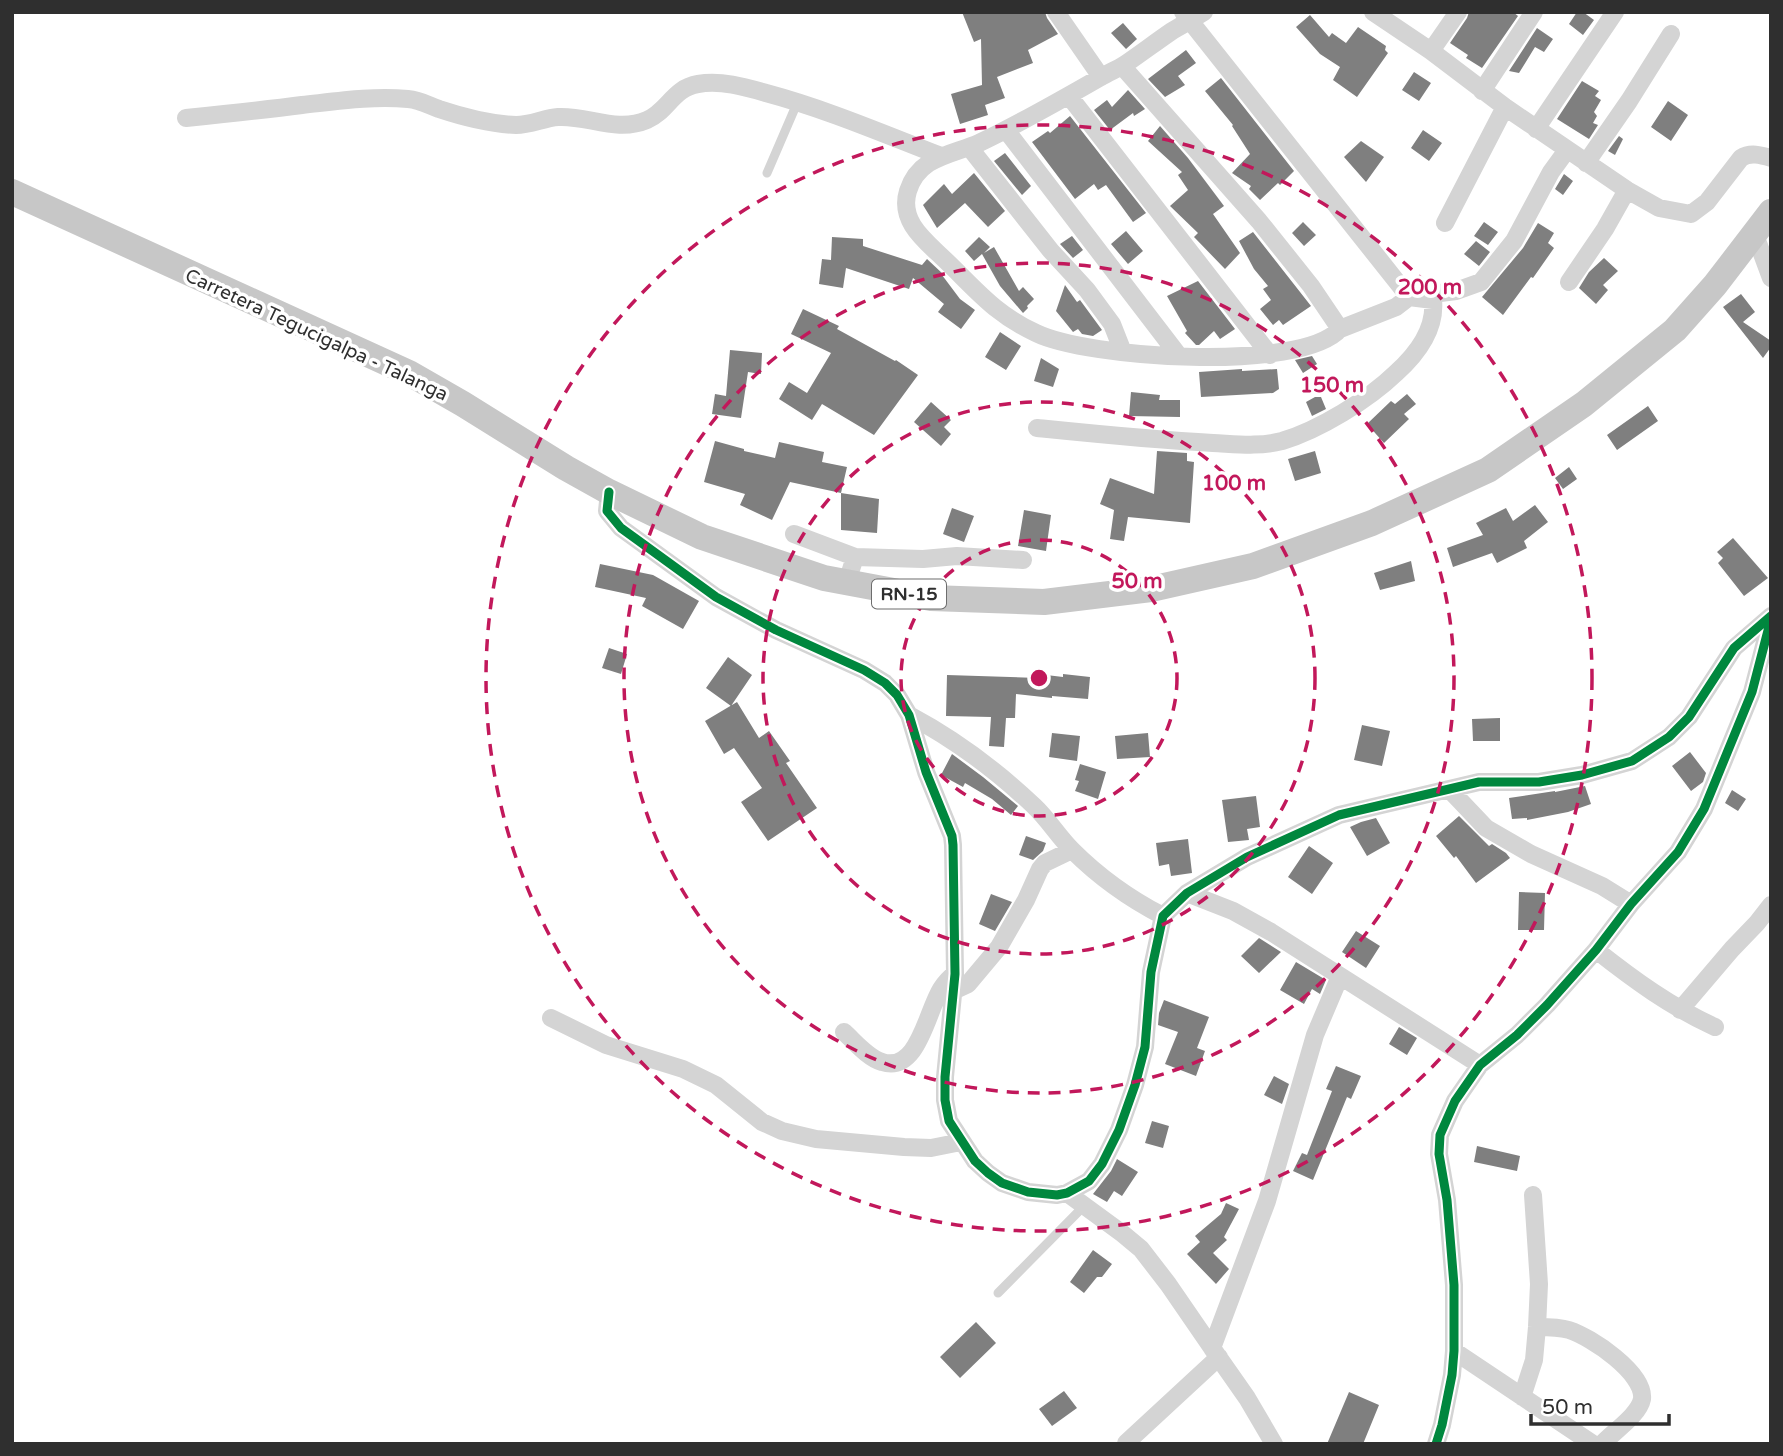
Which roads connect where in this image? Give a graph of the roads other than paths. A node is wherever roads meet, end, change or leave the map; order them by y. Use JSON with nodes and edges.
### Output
{"nodes":[{"id":1,"x":1056,"y":12,"type":"edge"},
{"id":2,"x":1458,"y":12,"type":"edge"},
{"id":3,"x":1534,"y":12,"type":"edge"},
{"id":4,"x":1615,"y":12,"type":"edge"},
{"id":5,"x":1381,"y":15,"type":"edge"},
{"id":6,"x":1192,"y":16,"type":"edge"},
{"id":7,"x":1671,"y":34,"type":"dead end"},
{"id":8,"x":1431,"y":51,"type":"junction"},
{"id":9,"x":1122,"y":66,"type":"junction"},
{"id":10,"x":1101,"y":77,"type":"junction"},
{"id":11,"x":1482,"y":91,"type":"junction"},
{"id":12,"x":1069,"y":96,"type":"junction"},
{"id":13,"x":798,"y":101,"type":"junction"},
{"id":14,"x":1505,"y":107,"type":"junction"},
{"id":15,"x":186,"y":118,"type":"dead end"},
{"id":16,"x":1536,"y":129,"type":"junction"},
{"id":17,"x":1006,"y":130,"type":"junction"},
{"id":18,"x":969,"y":147,"type":"junction"},
{"id":19,"x":1567,"y":150,"type":"junction"},
{"id":20,"x":942,"y":156,"type":"junction"},
{"id":21,"x":1771,"y":158,"type":"edge"},
{"id":22,"x":1586,"y":163,"type":"junction"},
{"id":23,"x":767,"y":173,"type":"dead end"},
{"id":24,"x":1627,"y":190,"type":"junction"},
{"id":25,"x":12,"y":192,"type":"edge"},
{"id":26,"x":1771,"y":212,"type":"edge"},
{"id":27,"x":1445,"y":223,"type":"dead end"},
{"id":28,"x":1755,"y":235,"type":"junction"},
{"id":29,"x":1769,"y":269,"type":"edge"},
{"id":30,"x":1569,"y":282,"type":"dead end"},
{"id":31,"x":1409,"y":297,"type":"junction"},
{"id":32,"x":1340,"y":329,"type":"junction"},
{"id":33,"x":1123,"y":352,"type":"junction"},
{"id":34,"x":1270,"y":355,"type":"junction"},
{"id":35,"x":1179,"y":356,"type":"junction"},
{"id":36,"x":1037,"y":428,"type":"dead end"},
{"id":37,"x":609,"y":492,"type":"junction"},
{"id":38,"x":794,"y":534,"type":"dead end"},
{"id":39,"x":856,"y":557,"type":"junction"},
{"id":40,"x":1023,"y":560,"type":"dead end"},
{"id":41,"x":847,"y":582,"type":"junction"},
{"id":42,"x":1771,"y":618,"type":"edge"},
{"id":43,"x":1766,"y":664,"type":"edge"},
{"id":44,"x":909,"y":715,"type":"junction"},
{"id":45,"x":1449,"y":789,"type":"junction"},
{"id":46,"x":1072,"y":850,"type":"junction"},
{"id":47,"x":1187,"y":893,"type":"junction"},
{"id":48,"x":1630,"y":904,"type":"junction"},
{"id":49,"x":1771,"y":905,"type":"edge"},
{"id":50,"x":1163,"y":916,"type":"junction"},
{"id":51,"x":1596,"y":950,"type":"junction"},
{"id":52,"x":1340,"y":976,"type":"junction"},
{"id":53,"x":954,"y":982,"type":"junction"},
{"id":54,"x":1680,"y":1010,"type":"junction"},
{"id":55,"x":551,"y":1018,"type":"dead end"},
{"id":56,"x":1715,"y":1027,"type":"dead end"},
{"id":57,"x":844,"y":1032,"type":"dead end"},
{"id":58,"x":1480,"y":1065,"type":"junction"},
{"id":59,"x":961,"y":1142,"type":"junction"},
{"id":60,"x":1068,"y":1193,"type":"junction"},
{"id":61,"x":1533,"y":1195,"type":"dead end"},
{"id":62,"x":1084,"y":1206,"type":"junction"},
{"id":63,"x":998,"y":1293,"type":"dead end"},
{"id":64,"x":1537,"y":1326,"type":"junction"},
{"id":65,"x":1454,"y":1352,"type":"junction"},
{"id":66,"x":1216,"y":1353,"type":"junction"},
{"id":67,"x":1522,"y":1396,"type":"junction"},
{"id":68,"x":1126,"y":1443,"type":"edge"},
{"id":69,"x":1274,"y":1444,"type":"edge"},
{"id":70,"x":1436,"y":1444,"type":"edge"},
{"id":71,"x":1593,"y":1444,"type":"edge"},
{"id":72,"x":1602,"y":1444,"type":"edge"}],
"edges":[{"from":1,"to":10,"type":"street"},
{"from":2,"to":8,"type":"street"},
{"from":3,"to":11,"type":"street"},
{"from":4,"to":16,"type":"street"},
{"from":5,"to":8,"type":"street"},
{"from":6,"to":9,"type":"street"},
{"from":6,"to":31,"type":"street"},
{"from":7,"to":22,"type":"street"},
{"from":8,"to":11,"type":"street"},
{"from":9,"to":10,"type":"street"},
{"from":9,"to":32,"type":"street"},
{"from":10,"to":12,"type":"street"},
{"from":11,"to":14,"type":"street"},
{"from":12,"to":17,"type":"street"},
{"from":12,"to":34,"type":"street"},
{"from":13,"to":15,"type":"street"},
{"from":13,"to":20,"type":"street"},
{"from":13,"to":23,"type":"lane"},
{"from":14,"to":16,"type":"street"},
{"from":14,"to":27,"type":"street"},
{"from":16,"to":19,"type":"street"},
{"from":17,"to":18,"type":"street"},
{"from":17,"to":35,"type":"street"},
{"from":18,"to":20,"type":"street"},
{"from":18,"to":33,"type":"street"},
{"from":19,"to":22,"type":"street"},
{"from":19,"to":31,"type":"street"},
{"from":20,"to":33,"type":"street"},
{"from":21,"to":24,"type":"street"},
{"from":22,"to":24,"type":"street"},
{"from":24,"to":30,"type":"street"},
{"from":25,"to":37,"type":"main road","name":"Carretera Tegucigalpa - Talanga","number":"RN-15"},
{"from":26,"to":28,"type":"main road","name":"Carretera Tegucigalpa - Talanga","number":"RN-15"},
{"from":28,"to":29,"type":"street"},
{"from":28,"to":41,"type":"main road","name":"Carretera Tegucigalpa - Talanga","number":"RN-15"},
{"from":31,"to":32,"type":"street"},
{"from":31,"to":36,"type":"street"},
{"from":32,"to":34,"type":"street"},
{"from":33,"to":35,"type":"street"},
{"from":34,"to":35,"type":"street"},
{"from":37,"to":41,"type":"main road","name":"Carretera Tegucigalpa - Talanga","number":"RN-15"},
{"from":37,"to":44,"type":"street"},
{"from":38,"to":39,"type":"street"},
{"from":39,"to":40,"type":"street"},
{"from":39,"to":41,"type":"street"},
{"from":42,"to":43,"type":"street"},
{"from":42,"to":45,"type":"street"},
{"from":43,"to":48,"type":"street"},
{"from":44,"to":46,"type":"street"},
{"from":44,"to":53,"type":"street"},
{"from":45,"to":47,"type":"street"},
{"from":45,"to":48,"type":"street"},
{"from":46,"to":50,"type":"street"},
{"from":46,"to":53,"type":"street"},
{"from":47,"to":50,"type":"street"},
{"from":47,"to":52,"type":"street"},
{"from":48,"to":51,"type":"street"},
{"from":49,"to":54,"type":"street"},
{"from":50,"to":60,"type":"street"},
{"from":51,"to":54,"type":"street"},
{"from":51,"to":58,"type":"street"},
{"from":52,"to":58,"type":"street"},
{"from":52,"to":66,"type":"street"},
{"from":53,"to":57,"type":"street"},
{"from":53,"to":59,"type":"street"},
{"from":54,"to":56,"type":"street"},
{"from":55,"to":59,"type":"street"},
{"from":58,"to":65,"type":"street"},
{"from":59,"to":60,"type":"street"},
{"from":60,"to":62,"type":"street"},
{"from":61,"to":64,"type":"street"},
{"from":62,"to":63,"type":"lane"},
{"from":62,"to":66,"type":"street"},
{"from":64,"to":67,"type":"street"},
{"from":64,"to":72,"type":"street"},
{"from":65,"to":67,"type":"street"},
{"from":65,"to":70,"type":"street"},
{"from":66,"to":68,"type":"street"},
{"from":66,"to":69,"type":"street"},
{"from":67,"to":71,"type":"street"}]}
